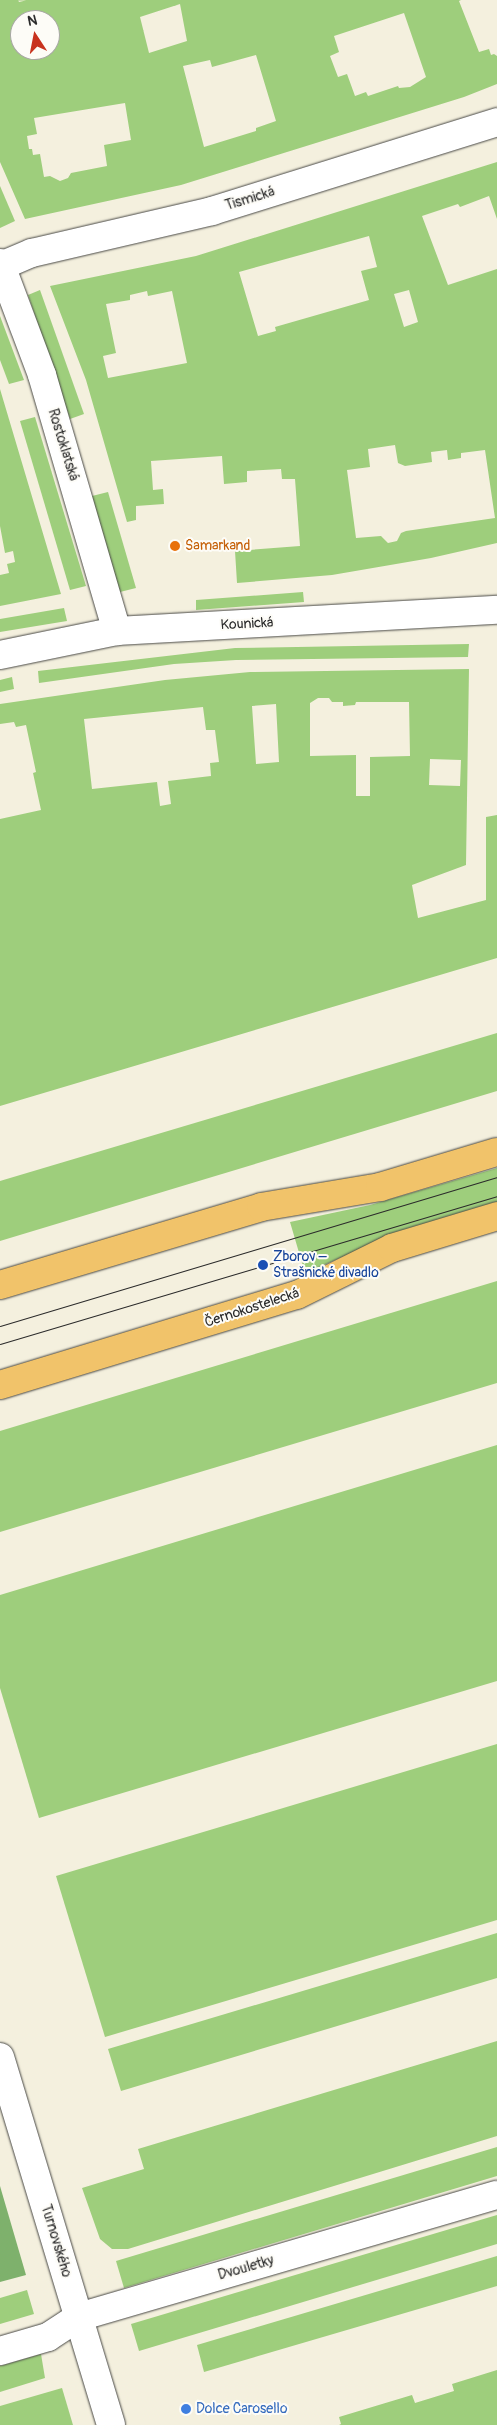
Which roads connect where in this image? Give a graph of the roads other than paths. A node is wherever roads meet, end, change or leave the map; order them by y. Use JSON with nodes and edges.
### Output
{"nodes":[{"id":1,"x":497,"y":122,"type":"edge"},
{"id":2,"x":1,"y":264,"type":"edge"},
{"id":3,"x":497,"y":610,"type":"edge"},
{"id":4,"x":117,"y":631,"type":"junction"},
{"id":5,"x":0,"y":655,"type":"edge"},
{"id":6,"x":497,"y":1152,"type":"edge"},
{"id":7,"x":497,"y":1216,"type":"edge"},
{"id":8,"x":0,"y":1285,"type":"edge"},
{"id":9,"x":0,"y":1385,"type":"edge"},
{"id":10,"x":0,"y":2056,"type":"edge"},
{"id":11,"x":497,"y":2195,"type":"edge"},
{"id":12,"x":79,"y":2317,"type":"junction"},
{"id":13,"x":0,"y":2351,"type":"edge"},
{"id":14,"x":111,"y":2425,"type":"edge"}],
"edges":[{"from":1,"to":2,"type":"street","name":"Tismická"},
{"from":2,"to":4,"type":"street","name":"Rostoklatská"},
{"from":3,"to":4,"type":"street","name":"Kounická"},
{"from":4,"to":5,"type":"street","name":"Kounická"},
{"from":6,"to":8,"type":"main road"},
{"from":7,"to":9,"type":"main road","name":"Černokostelecká"},
{"from":10,"to":12,"type":"street","name":"Turnovského"},
{"from":11,"to":12,"type":"street","name":"Dvouletky"},
{"from":12,"to":13,"type":"street","name":"Dvouletky"},
{"from":12,"to":14,"type":"street","name":"Turnovského"}]}
